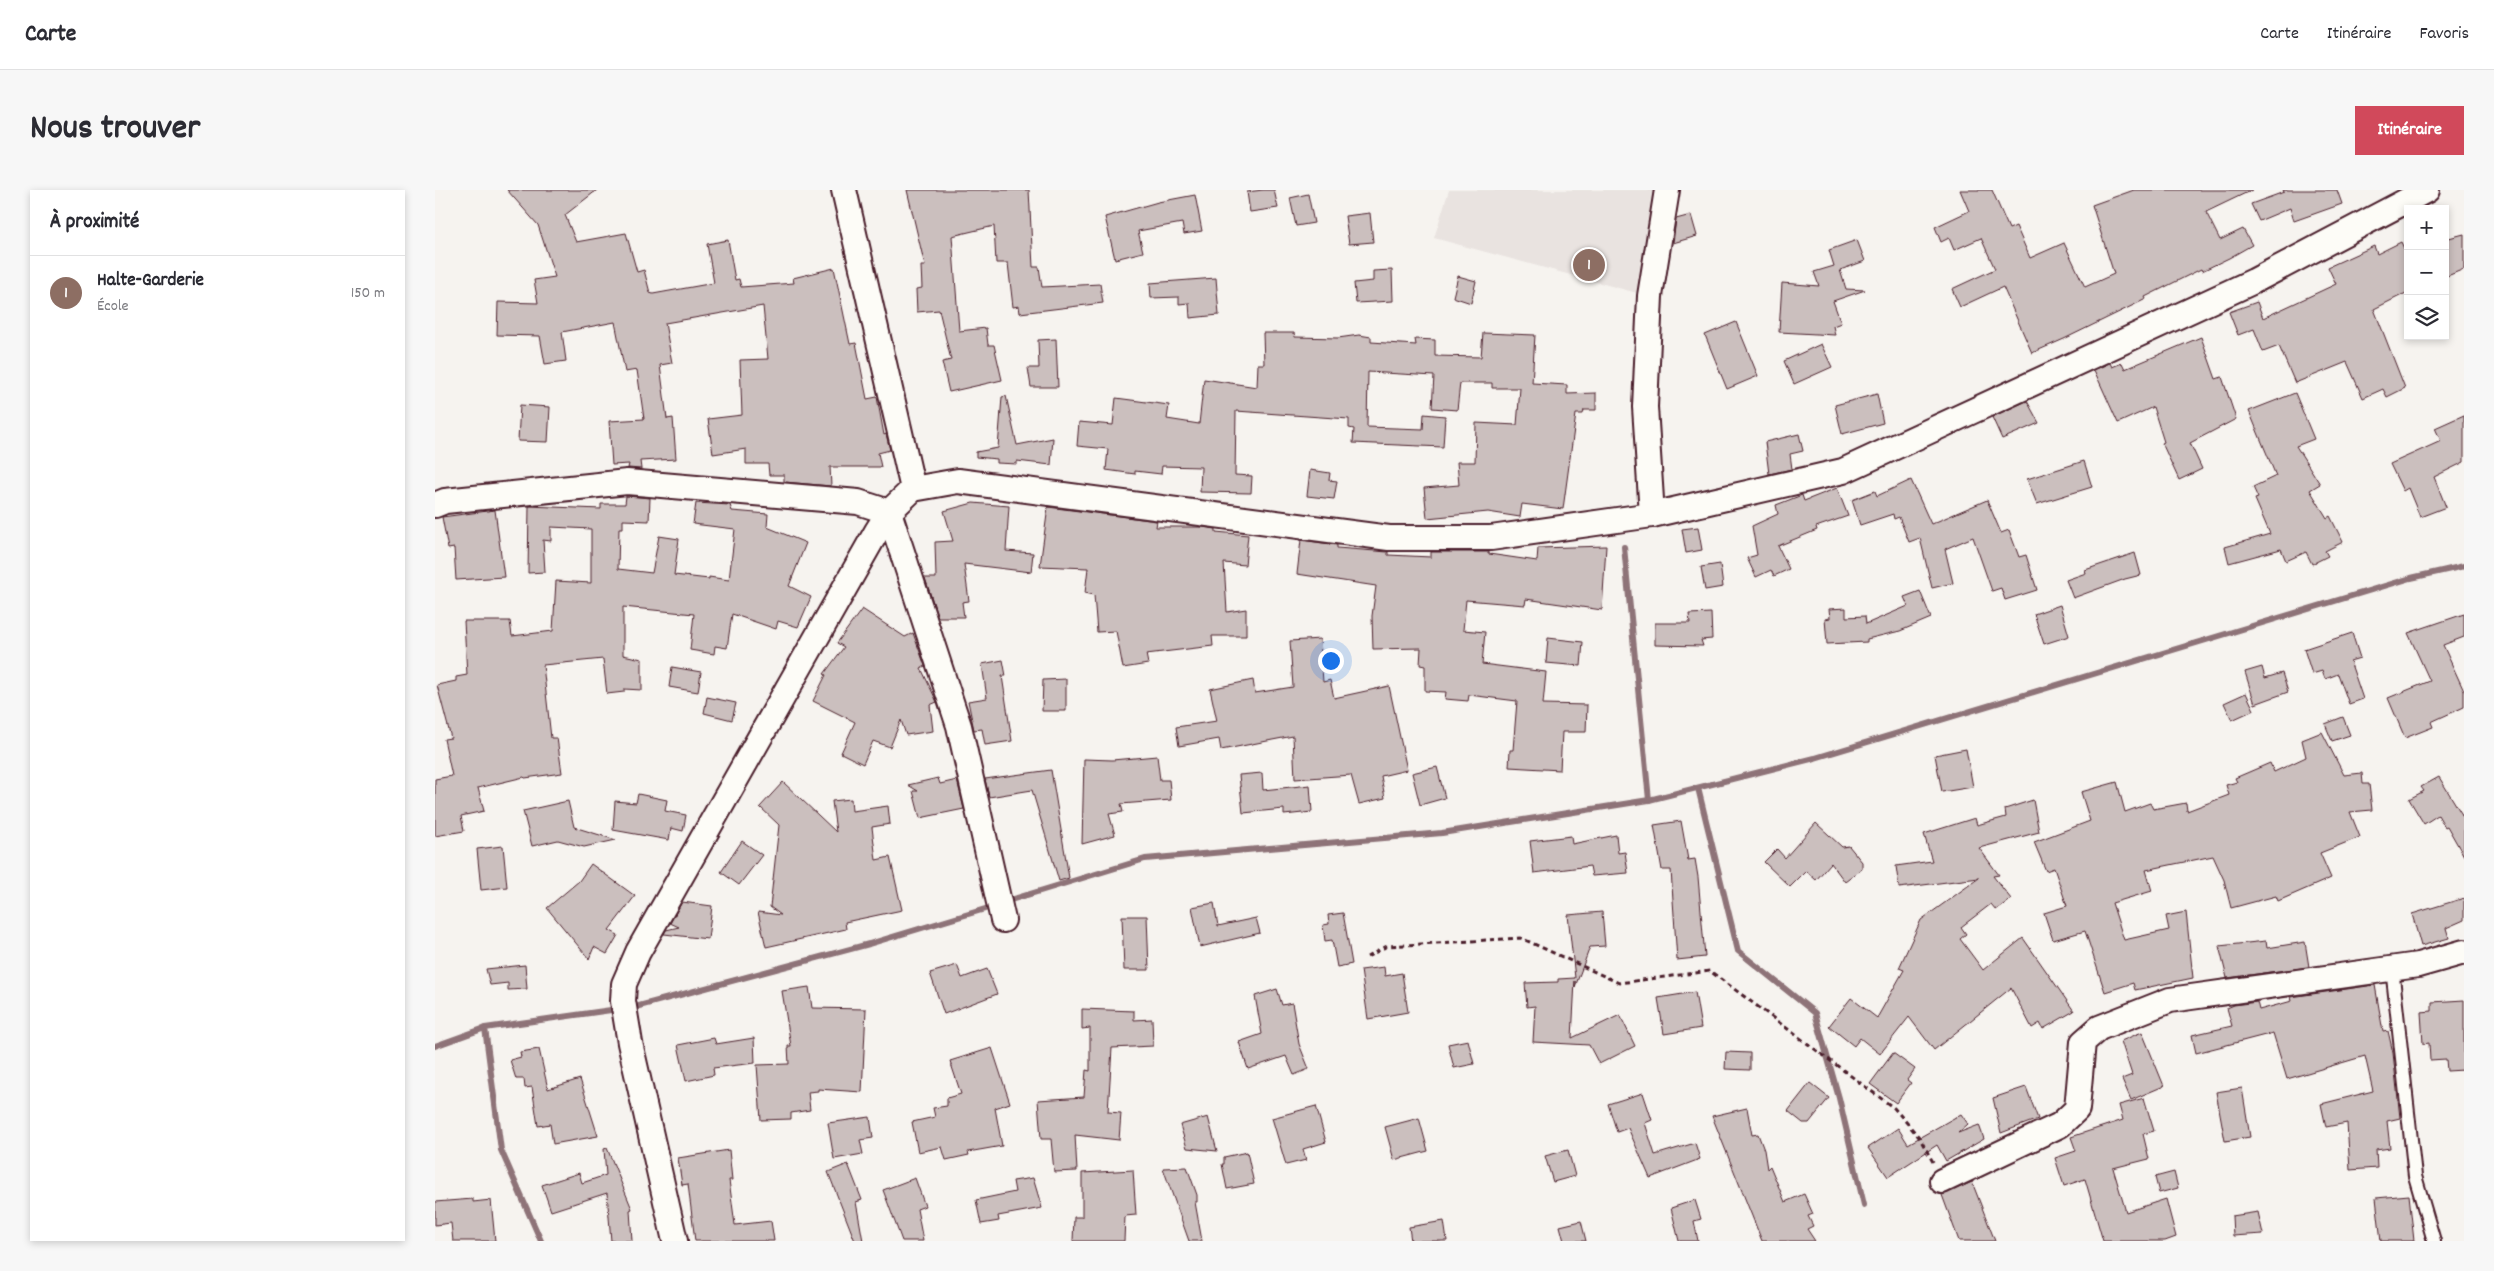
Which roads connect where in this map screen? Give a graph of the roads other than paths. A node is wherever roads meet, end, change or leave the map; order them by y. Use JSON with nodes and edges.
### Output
{"nodes":[{"id":1,"x":844,"y":190,"type":"edge"},
{"id":2,"x":1667,"y":190,"type":"edge"},
{"id":3,"x":2427,"y":190,"type":"edge"},
{"id":4,"x":913,"y":489,"type":"junction"},
{"id":5,"x":435,"y":505,"type":"edge"},
{"id":6,"x":889,"y":512,"type":"junction"},
{"id":7,"x":1652,"y":515,"type":"junction"},
{"id":8,"x":1000,"y":909,"type":"dead end"},
{"id":9,"x":2464,"y":952,"type":"edge"},
{"id":10,"x":2392,"y":968,"type":"junction"},
{"id":11,"x":1942,"y":1181,"type":"road end"},
{"id":12,"x":675,"y":1241,"type":"edge"},
{"id":13,"x":2434,"y":1241,"type":"edge"}],
"edges":[{"from":1,"to":4,"type":"street"},
{"from":2,"to":7,"type":"street"},
{"from":3,"to":7,"type":"street"},
{"from":4,"to":6,"type":"street"},
{"from":4,"to":7,"type":"street"},
{"from":5,"to":6,"type":"street"},
{"from":6,"to":8,"type":"street"},
{"from":6,"to":12,"type":"street"},
{"from":9,"to":10,"type":"street"},
{"from":10,"to":11,"type":"street"},
{"from":10,"to":13,"type":"lane"}]}
